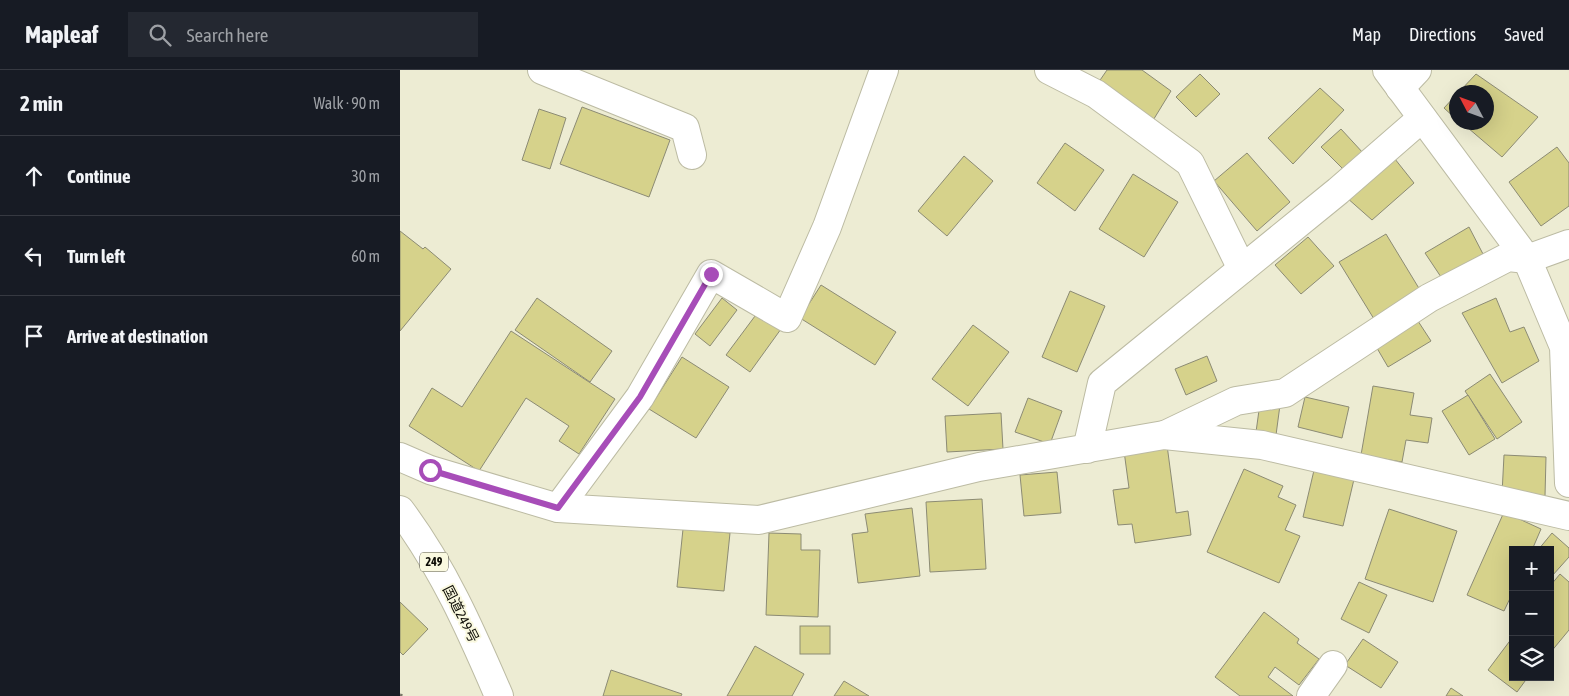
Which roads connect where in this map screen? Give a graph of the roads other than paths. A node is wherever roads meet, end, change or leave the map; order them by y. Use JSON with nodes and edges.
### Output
{"nodes":[{"id":1,"x":542,"y":70,"type":"edge"},
{"id":2,"x":884,"y":70,"type":"edge"},
{"id":3,"x":1049,"y":70,"type":"edge"},
{"id":4,"x":1402,"y":76,"type":"edge"},
{"id":5,"x":1422,"y":118,"type":"junction"},
{"id":6,"x":692,"y":155,"type":"dead end"},
{"id":7,"x":1569,"y":244,"type":"edge"},
{"id":8,"x":1527,"y":259,"type":"junction"},
{"id":9,"x":1242,"y":269,"type":"junction"},
{"id":10,"x":1164,"y":435,"type":"junction"},
{"id":11,"x":1568,"y":437,"type":"edge"},
{"id":12,"x":1087,"y":449,"type":"junction"},
{"id":13,"x":400,"y":457,"type":"edge"},
{"id":14,"x":1569,"y":483,"type":"edge"},
{"id":15,"x":558,"y":508,"type":"junction"},
{"id":16,"x":400,"y":510,"type":"edge"},
{"id":17,"x":1569,"y":516,"type":"edge"},
{"id":18,"x":1333,"y":666,"type":"dead end"},
{"id":19,"x":499,"y":696,"type":"edge"},
{"id":20,"x":1311,"y":696,"type":"edge"}],
"edges":[{"from":1,"to":6,"type":"main road"},
{"from":2,"to":15,"type":"main road"},
{"from":3,"to":9,"type":"main road"},
{"from":4,"to":5,"type":"main road"},
{"from":5,"to":8,"type":"main road"},
{"from":5,"to":9,"type":"main road"},
{"from":7,"to":8,"type":"main road"},
{"from":8,"to":10,"type":"main road"},
{"from":8,"to":11,"type":"main road"},
{"from":9,"to":12,"type":"main road"},
{"from":10,"to":12,"type":"main road"},
{"from":10,"to":17,"type":"main road"},
{"from":11,"to":14,"type":"main road"},
{"from":12,"to":15,"type":"main road"},
{"from":13,"to":15,"type":"main road"},
{"from":16,"to":19,"type":"main road","name":"国道249号","number":"249"},
{"from":18,"to":20,"type":"main road"}]}
